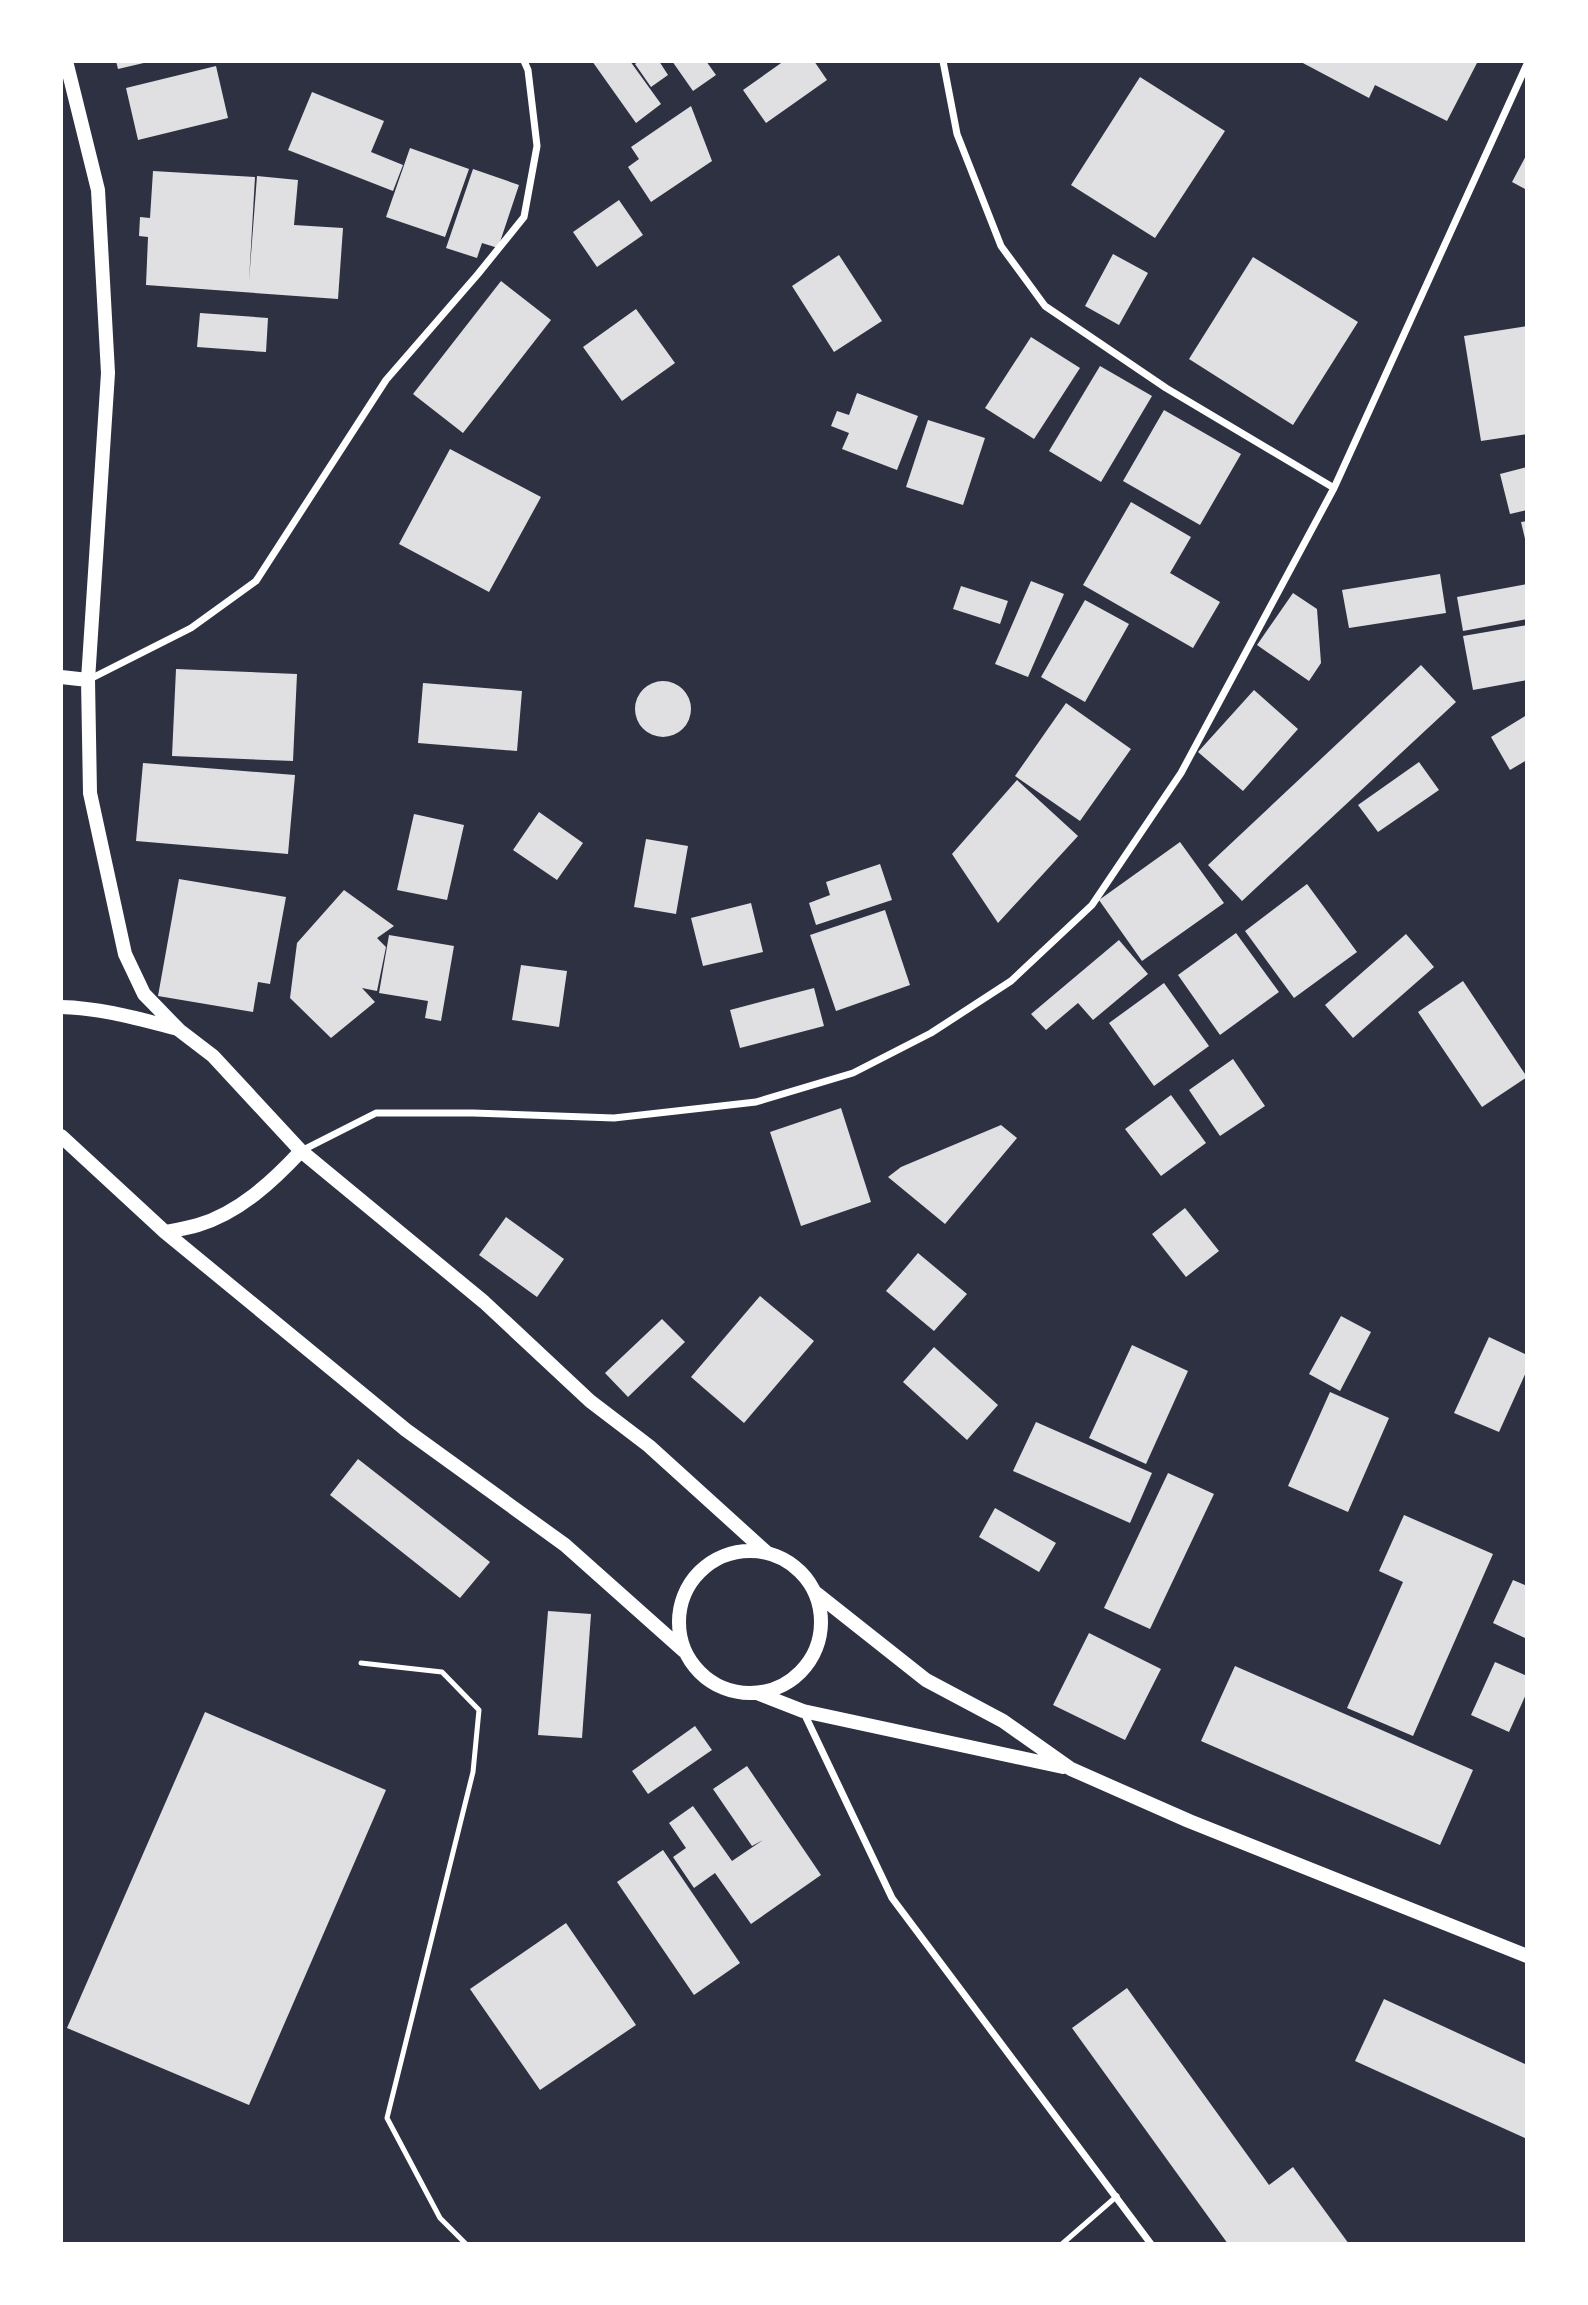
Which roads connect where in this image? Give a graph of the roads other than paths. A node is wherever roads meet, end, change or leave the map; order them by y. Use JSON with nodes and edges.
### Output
{"nodes":[{"id":1,"x":66,"y":61,"type":"edge"},
{"id":2,"x":524,"y":61,"type":"edge"},
{"id":3,"x":943,"y":61,"type":"edge"},
{"id":4,"x":1527,"y":64,"type":"edge"},
{"id":5,"x":1334,"y":488,"type":"junction"},
{"id":6,"x":61,"y":677,"type":"edge"},
{"id":7,"x":88,"y":680,"type":"junction"},
{"id":8,"x":61,"y":1007,"type":"edge"},
{"id":9,"x":179,"y":1030,"type":"junction"},
{"id":10,"x":61,"y":1136,"type":"edge"},
{"id":11,"x":301,"y":1151,"type":"junction"},
{"id":12,"x":165,"y":1232,"type":"junction"},
{"id":13,"x":766,"y":1552,"type":"junction"},
{"id":14,"x":816,"y":1593,"type":"junction"},
{"id":15,"x":684,"y":1651,"type":"junction"},
{"id":16,"x":361,"y":1663,"type":"dead end"},
{"id":17,"x":757,"y":1693,"type":"junction"},
{"id":18,"x":803,"y":1711,"type":"junction"},
{"id":19,"x":1071,"y":1769,"type":"junction"},
{"id":20,"x":1527,"y":1956,"type":"edge"},
{"id":21,"x":1117,"y":2196,"type":"junction"},
{"id":22,"x":466,"y":2244,"type":"edge"},
{"id":23,"x":1062,"y":2244,"type":"edge"},
{"id":24,"x":1151,"y":2244,"type":"edge"}],
"edges":[{"from":1,"to":7,"type":"main road"},
{"from":2,"to":7,"type":"street"},
{"from":3,"to":5,"type":"street"},
{"from":4,"to":5,"type":"street"},
{"from":5,"to":11,"type":"street"},
{"from":6,"to":7,"type":"main road"},
{"from":7,"to":9,"type":"main road"},
{"from":8,"to":9,"type":"main road"},
{"from":9,"to":11,"type":"main road"},
{"from":10,"to":12,"type":"main road"},
{"from":11,"to":12,"type":"main road"},
{"from":11,"to":13,"type":"main road"},
{"from":12,"to":15,"type":"main road"},
{"from":13,"to":14,"type":"main road"},
{"from":13,"to":15,"type":"main road"},
{"from":14,"to":17,"type":"main road"},
{"from":14,"to":19,"type":"main road"},
{"from":15,"to":17,"type":"main road"},
{"from":16,"to":22,"type":"lane"},
{"from":17,"to":18,"type":"main road"},
{"from":18,"to":19,"type":"main road"},
{"from":18,"to":21,"type":"street"},
{"from":19,"to":20,"type":"main road"},
{"from":21,"to":23,"type":"lane"},
{"from":21,"to":24,"type":"street"}]}
